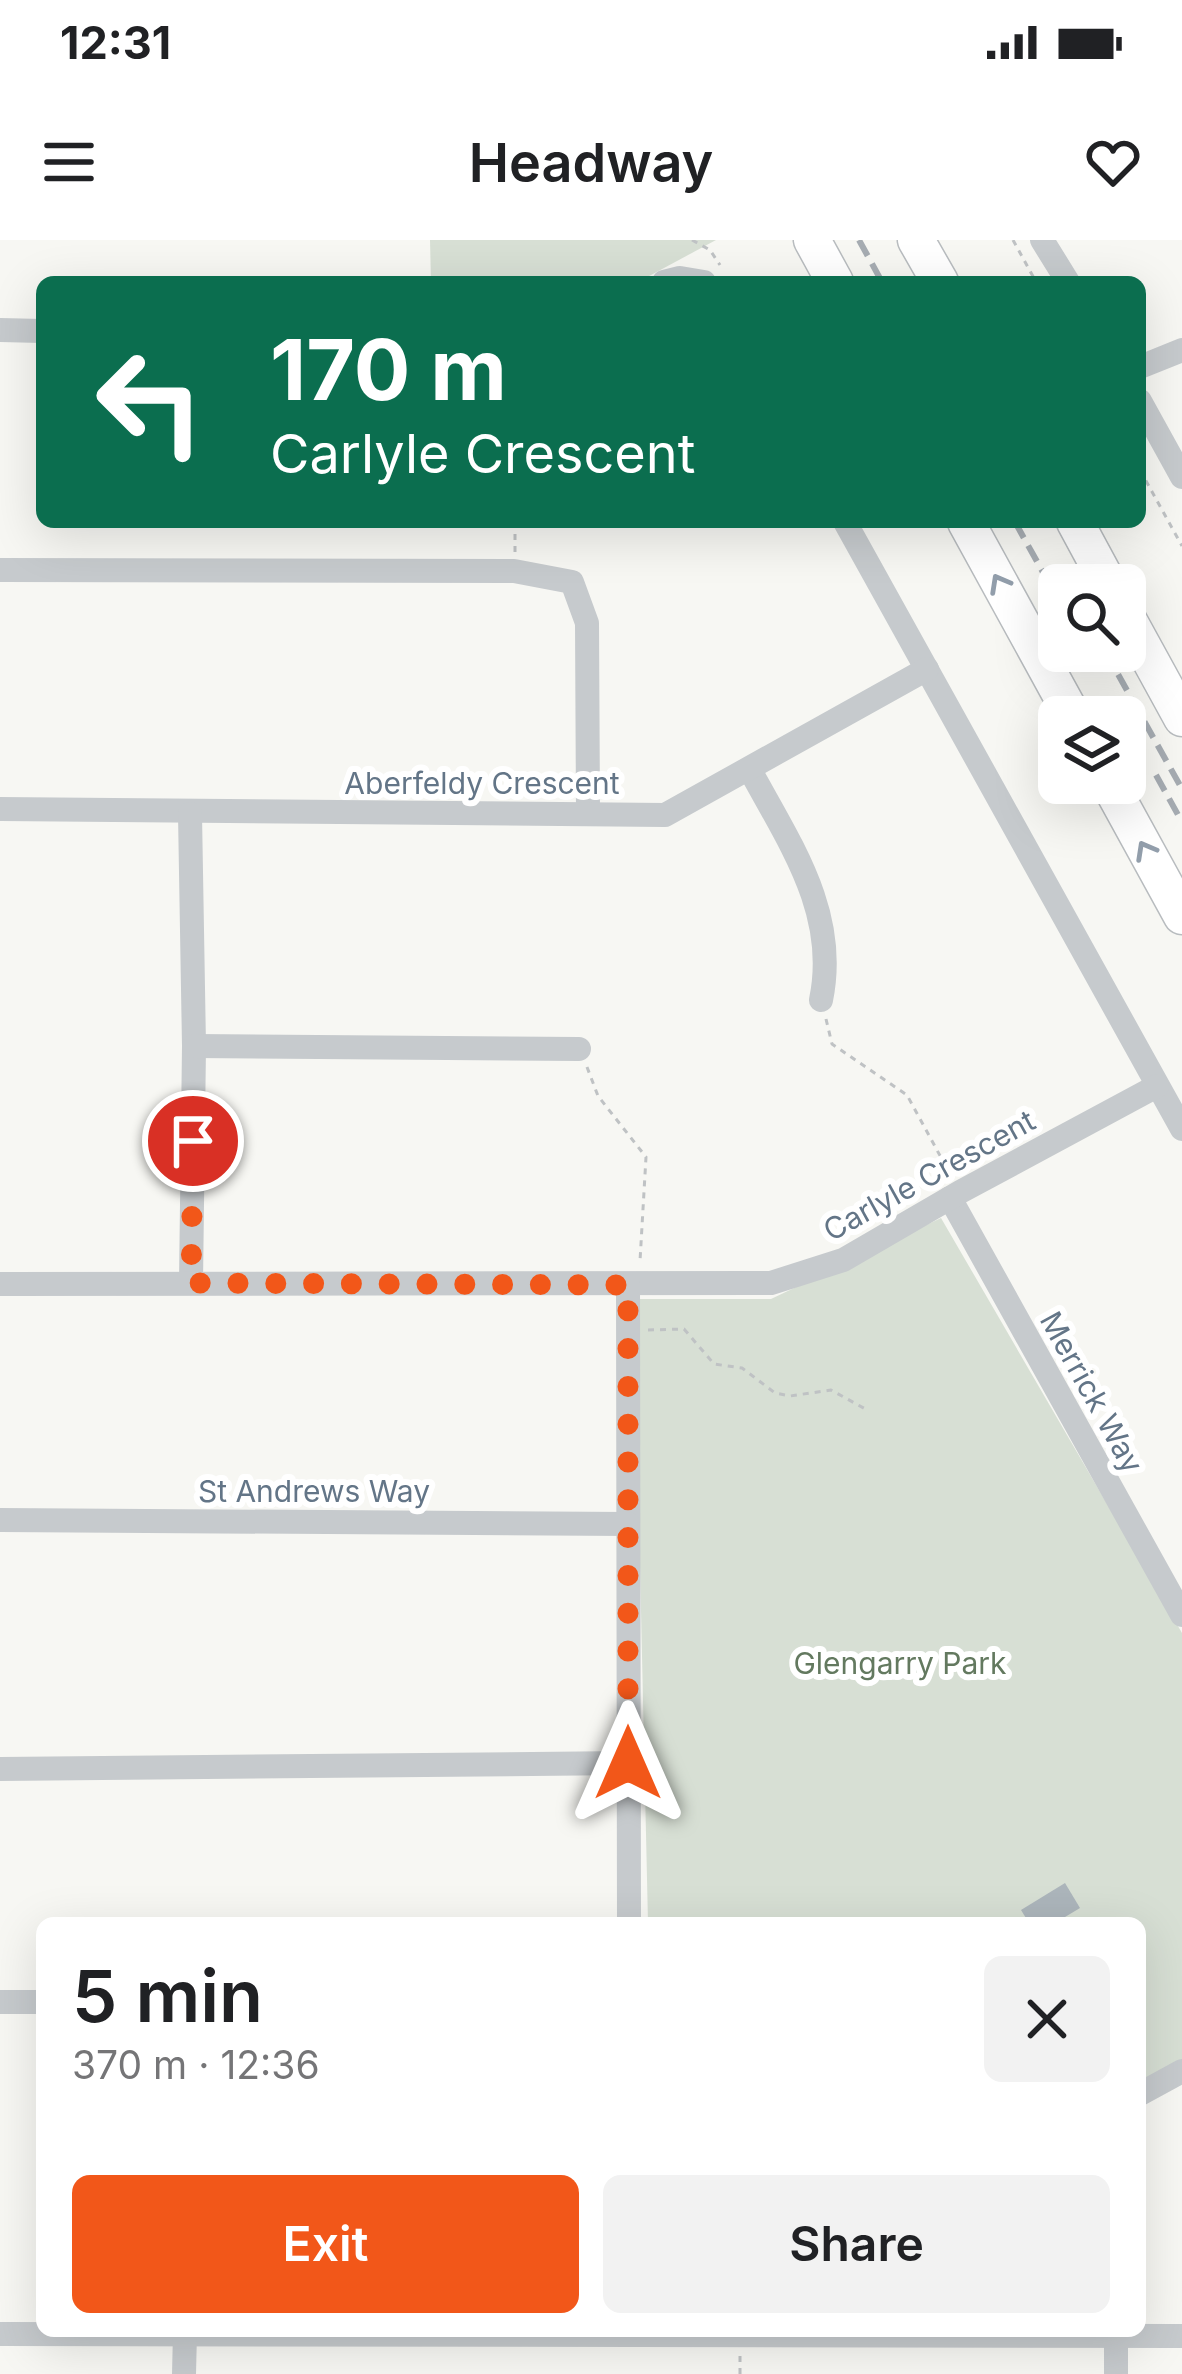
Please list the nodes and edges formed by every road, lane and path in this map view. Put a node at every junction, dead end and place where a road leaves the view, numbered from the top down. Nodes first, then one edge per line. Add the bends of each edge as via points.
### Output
1 (692, 240) edge
2 (812, 240) edge
3 (916, 240) edge
4 (1013, 240) edge
5 (1042, 240) edge
6 (707, 276) edge
7 (832, 276) edge
8 (937, 276) edge
9 (1033, 276) edge
10 (1064, 276) edge
11 (0, 330) edge
12 (36, 331) edge
13 (1182, 350) edge
14 (1146, 365) edge
15 (1146, 412) edge
16 (1182, 477) edge
17 (1146, 481) edge
18 (515, 528) edge
19 (848, 528) edge
20 (969, 528) edge
21 (1078, 528) edge
22 (1182, 546) edge
23 (1098, 564) edge
24 (0, 570) edge
25 (514, 571) junction
26 (1146, 652) edge
27 (927, 669) junction
28 (1061, 696) edge
29 (1182, 718) edge
30 (750, 770) junction
31 (1121, 804) edge
32 (0, 809) edge
33 (588, 812) junction
34 (190, 814) junction
35 (1182, 916) edge
36 (821, 1000) joint
37 (194, 1046) junction
38 (579, 1049) joint
39 (1157, 1086) junction
40 (1182, 1130) edge
41 (955, 1195) junction
42 (191, 1283) junction
43 (0, 1284) edge
44 (634, 1285) junction
45 (628, 1330) junction
46 (869, 1411) dead end
47 (0, 1520) edge
48 (628, 1524) junction
49 (1182, 1616) edge
50 (628, 1763) junction
51 (0, 1769) edge
52 (628, 1917) edge
53 (0, 2002) edge
54 (36, 2002) edge
55 (1182, 2071) edge
56 (1146, 2091) edge
57 (0, 2334) edge
58 (36, 2334) edge
59 (1146, 2336) edge
60 (1182, 2336) edge
61 (184, 2337) edge
62 (1116, 2337) edge
63 (740, 2348) dead end
64 (184, 2374) edge
65 (740, 2374) edge
66 (1116, 2374) edge

1 - 6 path via 710,250
2 - 7 highway
3 - 8 highway
4 - 9 path
5 - 10 street
11 - 12 street
13 - 14 street
15 - 16 street
17 - 22 path
18 - 25 path
19 - 27 street
28 -> 20 highway
21 - 23 highway
24 - 25 street
25 - 33 street via 572,582 587,623
26 - 29 highway
27 - 30 street, Aberfeldy Crescent
27 - 39 street
30 - 33 street, Aberfeldy Crescent via 665,815
30 - 36 street via 821,911
35 -> 31 highway
32 - 34 street, Aberfeldy Crescent
33 - 34 street, Aberfeldy Crescent
34 - 37 street
36 - 41 path via 832,1044 907,1095
37 - 38 street
37 - 42 street
38 - 44 path via 598,1096 646,1157
39 - 40 street
39 - 41 street, Carlyle Crescent
41 - 44 street, Carlyle Crescent via 843,1260 771,1283
41 - 49 street, Merrick Way
42 - 43 street, Carlyle Crescent
42 - 44 street, Carlyle Crescent
44 - 45 street
45 - 46 path via 684,1329 714,1364 742,1368 775,1393 831,1390
45 - 48 street
47 - 48 street, St Andrews Way
48 - 50 street
50 - 51 street
50 - 52 street
53 - 54 street
55 - 56 street
57 - 58 street
59 - 60 street
61 - 64 street
62 - 66 street
63 - 65 path

